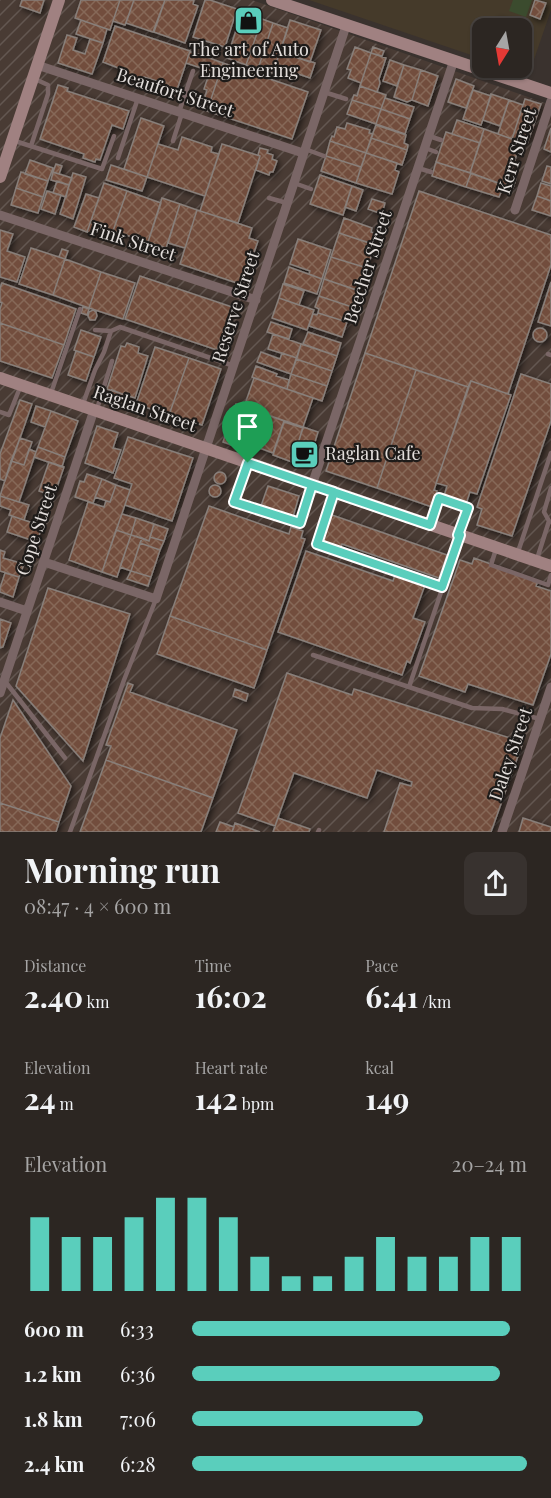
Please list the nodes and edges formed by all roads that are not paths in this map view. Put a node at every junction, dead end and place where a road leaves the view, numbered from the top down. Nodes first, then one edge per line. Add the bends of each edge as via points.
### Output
1 (59, 0) edge
2 (272, 0) edge
3 (346, 26) junction
4 (454, 60) junction
5 (472, 64) edge
6 (37, 65) junction
7 (193, 71) dead end
8 (33, 78) junction
9 (520, 78) edge
10 (324, 92) junction
11 (551, 93) edge
12 (138, 98) junction
13 (346, 99) dead end
14 (551, 101) edge
15 (181, 112) junction
16 (114, 135) dead end
17 (429, 136) junction
18 (12, 140) junction
19 (441, 140) dead end
20 (173, 141) dead end
21 (30, 146) junction
22 (425, 148) junction
23 (304, 151) junction
24 (436, 152) dead end
25 (4, 153) edge
26 (324, 156) dead end
27 (118, 158) dead end
28 (418, 168) junction
29 (431, 172) dead end
30 (0, 177) edge
31 (294, 183) junction
32 (311, 189) dead end
33 (269, 198) dead end
34 (287, 203) junction
35 (515, 210) dead end
36 (0, 215) edge
37 (255, 300) junction
38 (80, 309) dead end
39 (95, 330) dead end
40 (111, 331) junction
41 (112, 361) dead end
42 (234, 366) junction
43 (0, 378) edge
44 (21, 385) junction
45 (51, 395) junction
46 (91, 409) junction
47 (0, 412) edge
48 (206, 448) junction
49 (551, 453) edge
50 (248, 463) junction
51 (312, 485) junction
52 (551, 488) edge
53 (334, 492) junction
54 (550, 522) edge
55 (430, 525) junction
56 (459, 535) junction
57 (496, 548) junction
58 (518, 555) junction
59 (44, 561) junction
60 (536, 561) junction
61 (551, 567) edge
62 (551, 575) edge
63 (442, 587) junction
64 (156, 599) junction
65 (0, 602) edge
66 (27, 611) junction
67 (313, 656) dead end
68 (4, 680) junction
69 (409, 687) junction
70 (551, 687) edge
71 (0, 693) edge
72 (540, 719) junction
73 (65, 758) dead end
74 (70, 832) edge
75 (502, 832) edge

1 - 6 street
2 - 3 street
3 - 4 street
3 - 10 street, Reserve Street
4 - 5 street
4 - 17 street, Beecher Street
6 - 8 street
6 - 12 street, Beaufort Street
7 - 15 lane
8 - 18 street
8 - 21 lane via 48,85 48,94
9 - 11 street
10 - 13 lane
10 - 23 street, Reserve Street
12 - 15 street, Beaufort Street
12 - 27 lane
14 - 35 street, Kerr Street
15 - 20 lane
15 - 23 street, Beaufort Street
16 - 21 lane via 102,170
17 - 19 lane
17 - 22 street, Beecher Street
18 - 21 lane
18 - 25 street
22 - 24 lane
22 - 28 street, Beecher Street
23 - 26 lane
23 - 31 street, Reserve Street
25 - 30 street
28 - 29 lane
28 - 51 street, Beecher Street
31 - 32 lane
31 - 34 street, Reserve Street
33 - 34 lane
34 - 37 street, Reserve Street
36 - 37 street, Fink Street
37 - 42 street, Reserve Street
38 - 45 lane
39 - 40 lane
40 - 42 lane via 120,327
40 - 46 lane via 95,370
41 - 46 lane
42 - 48 street, Reserve Street
43 - 44 street, Raglan Street
44 - 45 street, Raglan Street
44 - 47 lane via 9,415
45 - 46 street, Raglan Street
46 - 48 street, Raglan Street
46 - 59 street, Cope Street
48 - 50 street, Raglan Street
48 - 64 street, Reserve Street
49 - 58 lane
50 - 51 street, Raglan Street
50 - 51 lane via 234,502 300,523
51 - 53 street, Raglan Street
52 - 54 lane via 544,512
53 - 55 street, Raglan Street
53 - 63 lane via 317,544
54 - 60 lane
55 - 56 street, Raglan Street
55 - 56 lane via 439,498 468,508
56 - 57 street, Raglan Street
56 - 63 lane
57 - 58 street, Raglan Street
57 - 62 lane via 491,566 548,585
58 - 60 street, Raglan Street
59 - 64 street
59 - 66 street, Cope Street
60 - 61 street, Raglan Street
63 - 69 lane
64 - 74 lane
65 - 66 street
66 - 68 street, Cope Street
67 - 69 lane
68 - 71 street, Cope Street
68 - 73 lane
69 - 72 lane via 471,708
70 - 72 street, Daley Street
72 - 75 street, Daley Street

